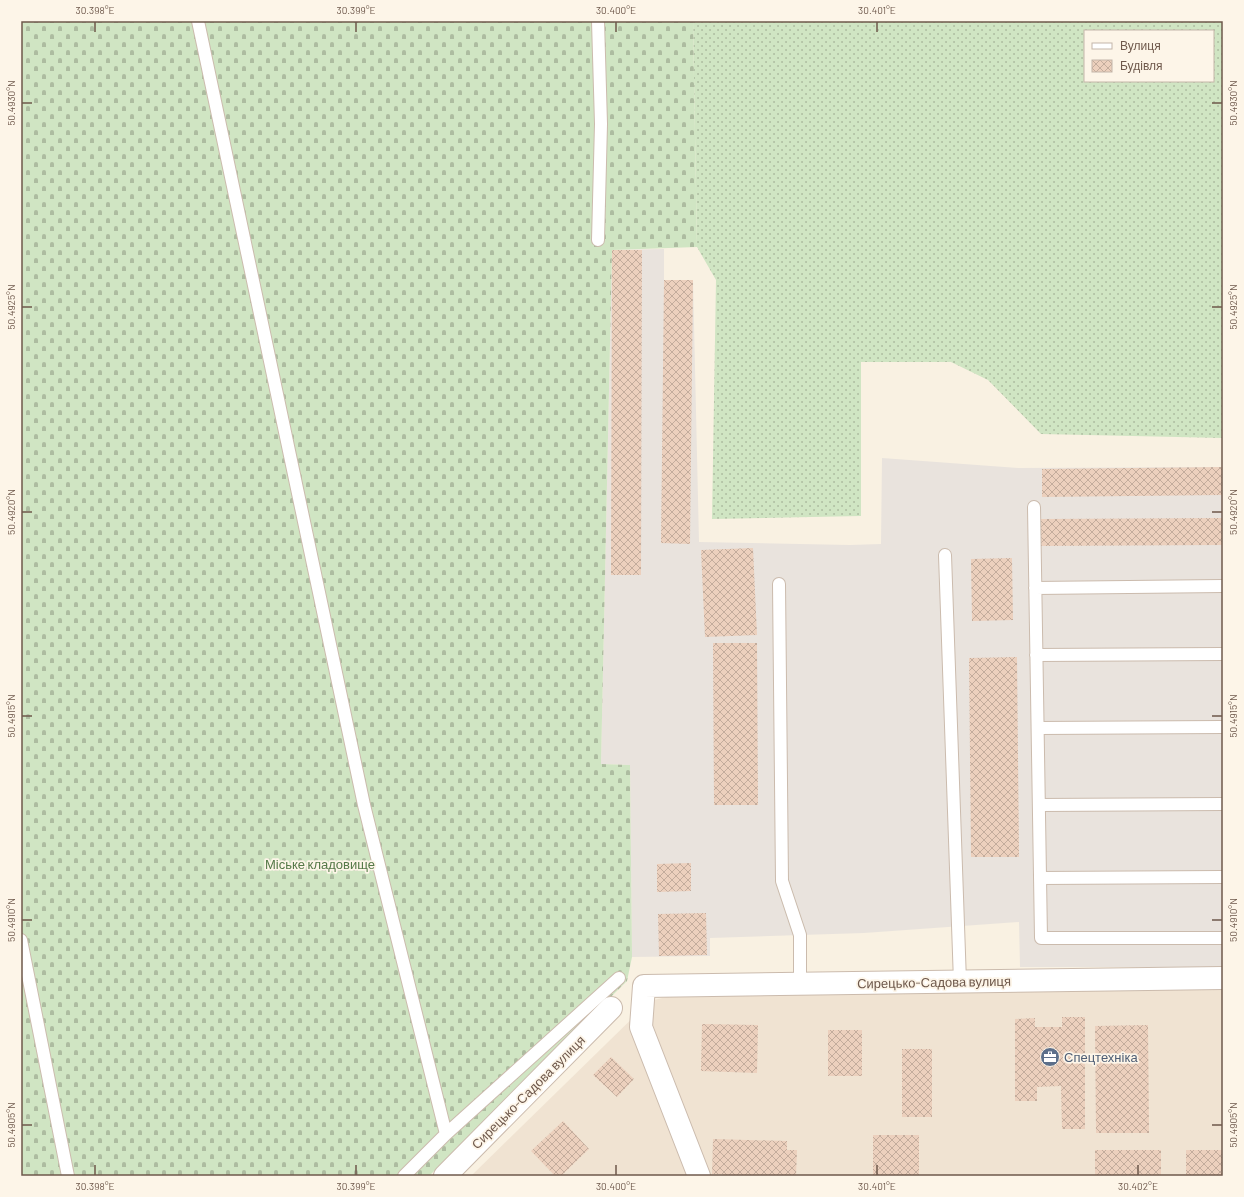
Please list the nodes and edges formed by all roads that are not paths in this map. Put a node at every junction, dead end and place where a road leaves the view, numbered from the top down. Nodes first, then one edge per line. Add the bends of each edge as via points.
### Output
1 (198, 21) edge
2 (598, 21) edge
3 (598, 240) dead end
4 (1034, 507) dead end
5 (945, 555) dead end
6 (779, 584) dead end
7 (1223, 586) edge
8 (1035, 588) junction
9 (1223, 654) edge
10 (1036, 655) junction
11 (1223, 726) edge
12 (1038, 728) junction
13 (1223, 804) edge
14 (1039, 805) junction
15 (1223, 877) edge
16 (1040, 878) junction
17 (1223, 938) edge
18 (21, 940) edge
19 (619, 978) dead end
20 (1223, 978) edge
21 (960, 982) junction
22 (800, 984) junction
23 (611, 1008) dead end
24 (446, 1134) junction
25 (68, 1176) edge
26 (404, 1176) edge
27 (445, 1176) edge
28 (699, 1176) edge

1 - 24 lane via 364,806
2 - 3 lane via 601,124
4 - 8 lane
5 - 21 lane
6 - 22 lane via 782,881 800,935
7 - 8 lane
8 - 10 lane
9 - 10 lane
10 - 12 lane
11 - 12 lane
12 - 14 lane
13 - 14 lane
14 - 16 lane
15 - 16 lane
16 - 17 lane via 1041,938
18 - 25 lane
19 - 24 lane
20 - 21 street, Сирецько-Садова вулиця
21 - 22 street, Сирецько-Садова вулиця
22 - 28 street, Сирецько-Садова вулиця via 644,986 641,1027
23 - 27 street, Сирецько-Садова вулиця
24 - 26 lane

